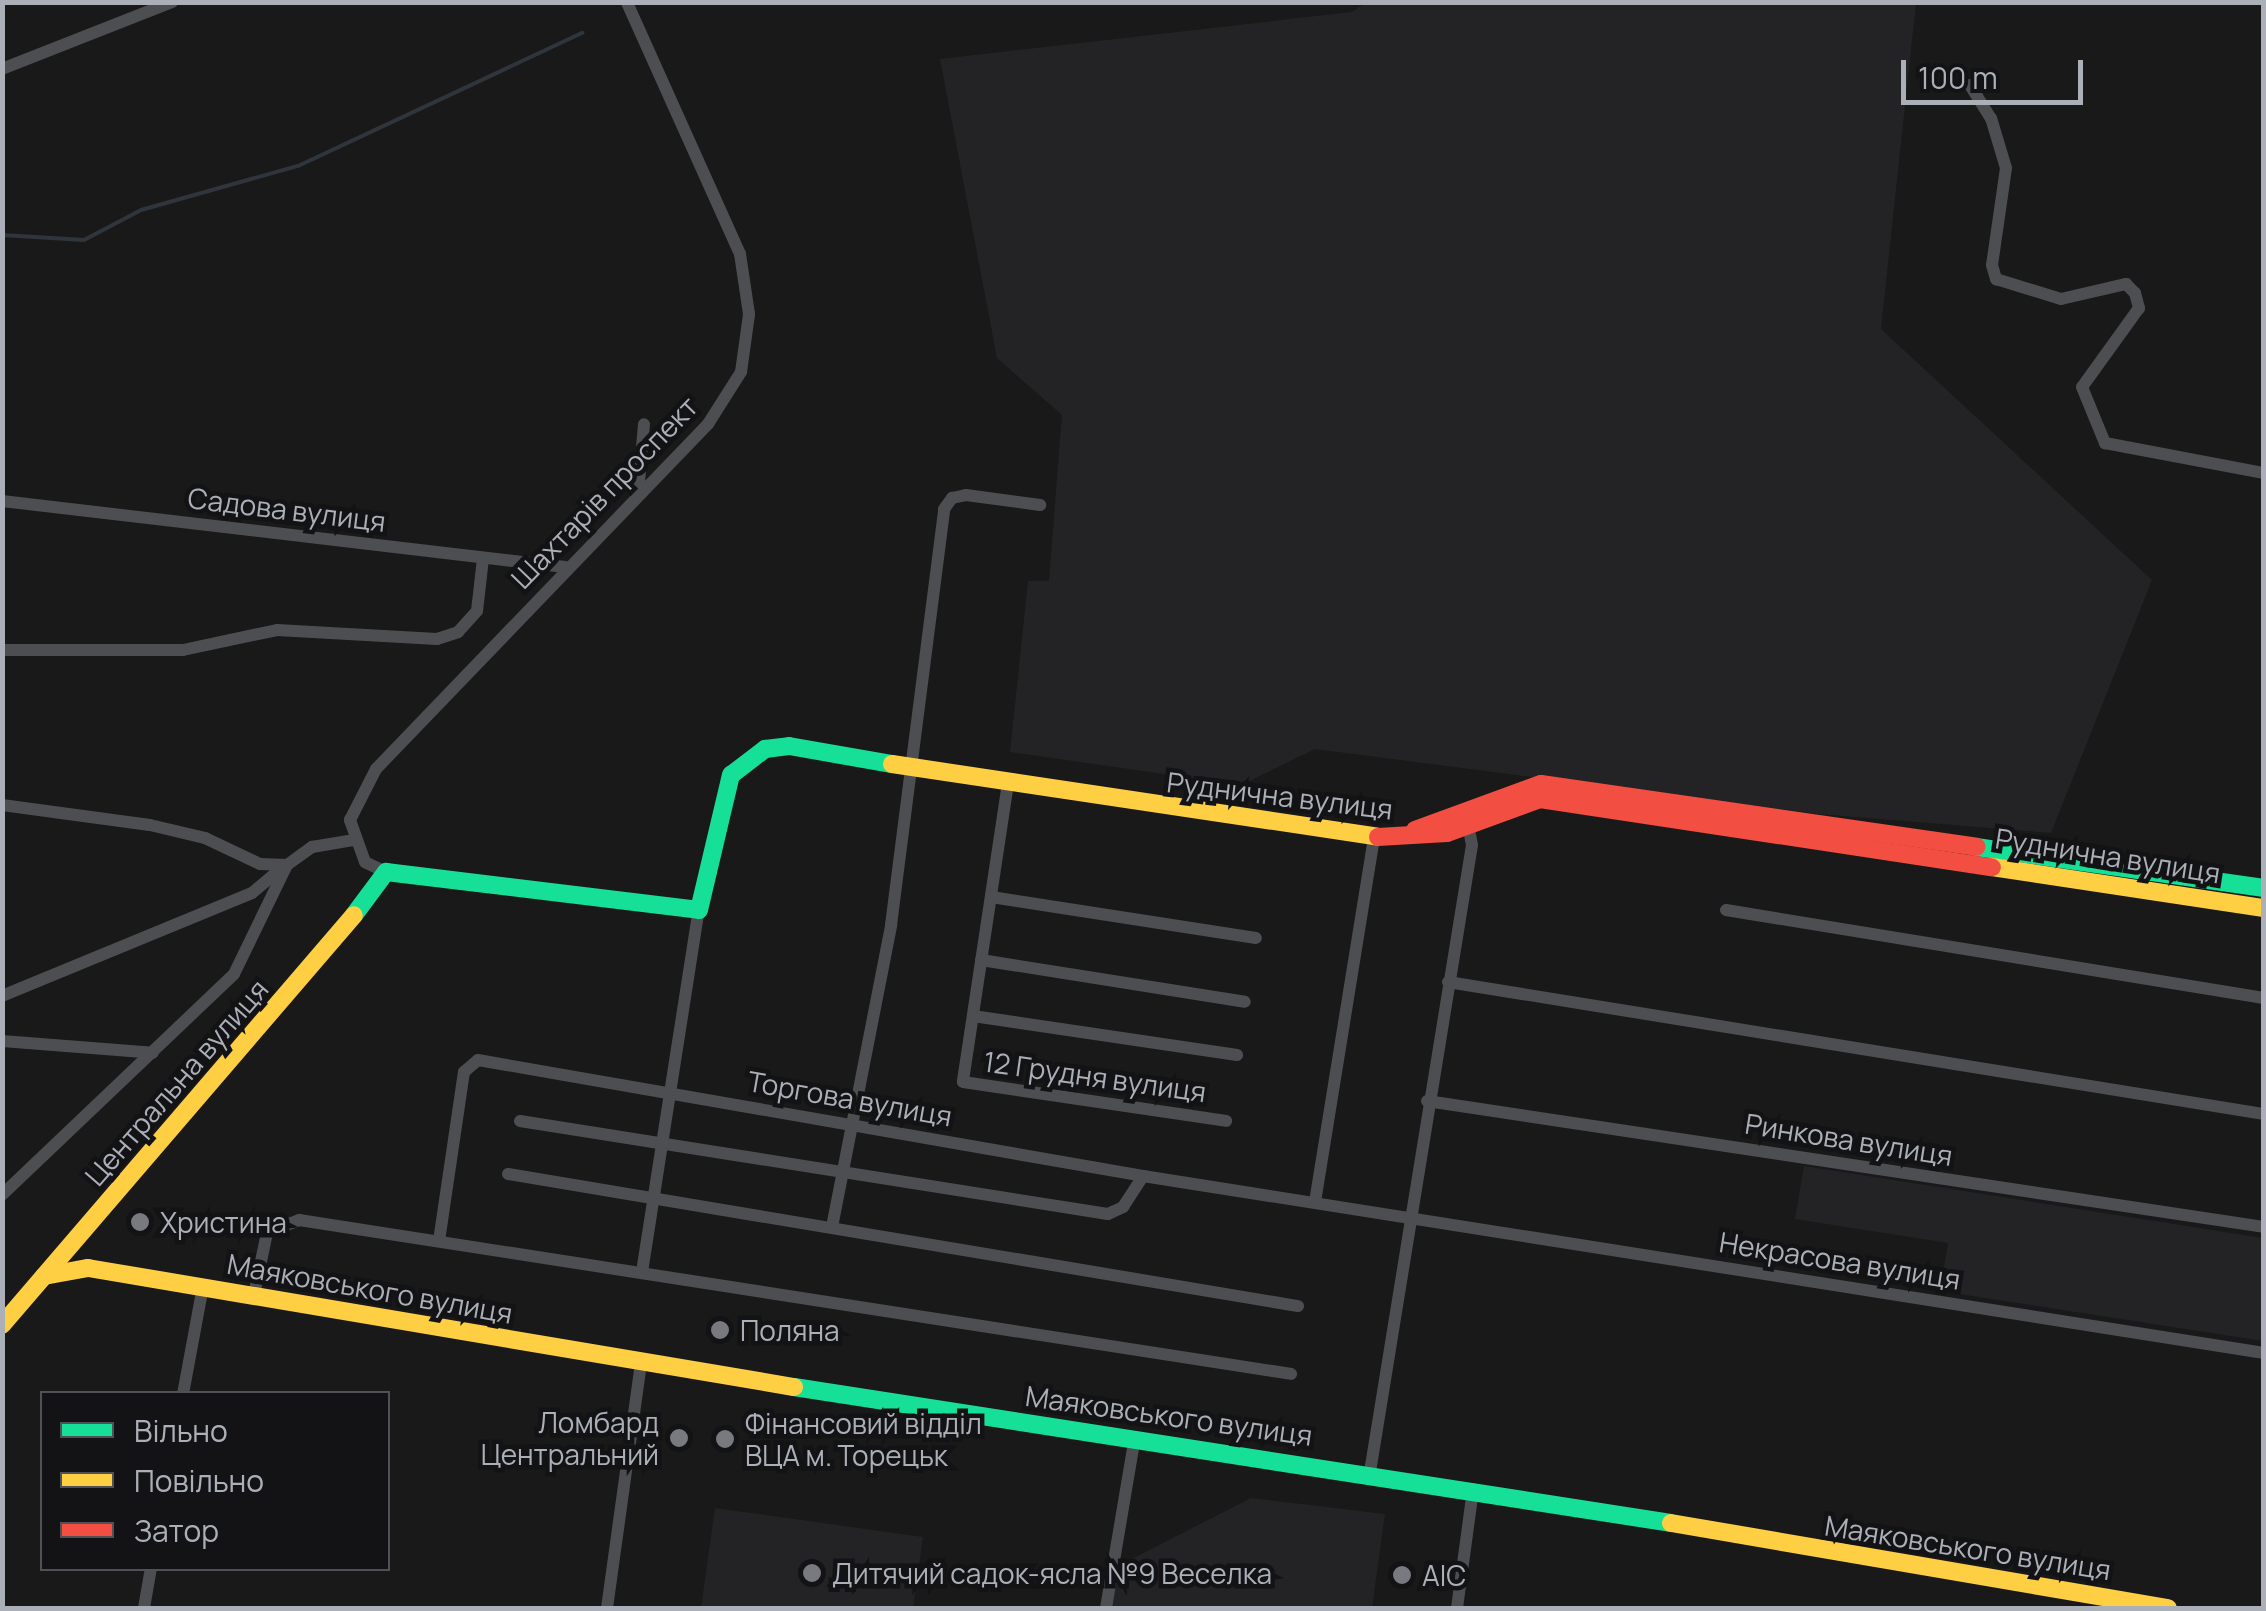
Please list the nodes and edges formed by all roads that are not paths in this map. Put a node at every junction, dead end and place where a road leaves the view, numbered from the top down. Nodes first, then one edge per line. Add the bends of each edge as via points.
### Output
1 (172, 2) edge
2 (626, 2) edge
3 (150, 6) edge
4 (2, 69) edge
5 (1970, 84) dead end
6 (644, 424) dead end
7 (2264, 473) edge
8 (638, 494) junction
9 (2, 501) edge
10 (1040, 505) dead end
11 (483, 558) junction
12 (565, 568) junction
13 (2, 650) edge
14 (913, 766) junction
15 (1008, 783) junction
16 (2, 805) edge
17 (1468, 825) junction
18 (1382, 838) junction
19 (354, 840) junction
20 (287, 864) junction
21 (386, 872) junction
22 (2264, 888) edge
23 (991, 897) junction
24 (2264, 908) edge
25 (700, 910) junction
26 (1726, 910) dead end
27 (1256, 938) dead end
28 (981, 960) junction
29 (1448, 982) junction
30 (2, 996) edge
31 (2264, 998) edge
32 (1246, 1002) dead end
33 (973, 1016) junction
34 (2, 1041) edge
35 (153, 1052) junction
36 (1237, 1055) dead end
37 (673, 1092) junction
38 (1428, 1102) junction
39 (2264, 1114) edge
40 (520, 1121) dead end
41 (1226, 1121) dead end
42 (854, 1124) junction
43 (663, 1140) junction
44 (843, 1172) junction
45 (508, 1174) dead end
46 (1143, 1176) junction
47 (5, 1190) edge
48 (654, 1197) junction
49 (1316, 1202) junction
50 (1408, 1216) junction
51 (832, 1227) junction
52 (2264, 1227) edge
53 (78, 1236) junction
54 (438, 1241) junction
55 (88, 1268) junction
56 (642, 1272) junction
57 (43, 1276) junction
58 (203, 1286) junction
59 (254, 1295) junction
60 (1298, 1306) dead end
61 (2, 1325) edge
62 (2264, 1353) edge
63 (642, 1363) junction
64 (1292, 1374) dead end
65 (185, 1391) edge
66 (1135, 1438) junction
67 (1370, 1472) junction
68 (1473, 1489) junction
69 (150, 1571) edge
70 (144, 1608) edge
71 (607, 1608) edge
72 (1106, 1608) edge
73 (1457, 1608) edge
74 (2168, 1608) edge

1 - 3 street
2 - 8 street, Шахтарів проспект via 730,224 749,314 732,395
3 - 4 street
5 - 7 street via 1991,118 2006,168 1992,265 1996,279 2061,300 2126,284 2135,293 2138,308 2082,387 2105,443
6 - 8 street
8 - 12 street, Шахтарів проспект
9 - 11 street, Садова вулиця
10 - 14 street via 966,496 952,498 944,509
11 - 12 street, Садова вулиця
11 - 13 street via 477,611 458,632 437,639 277,630 183,650
12 - 19 street, Шахтарів проспект via 376,769 350,820
14 - 15 main road, Руднична вулиця
14 - 25 main road, Руднична вулиця via 789,746 745,759 721,802
14 - 42 street
15 - 18 main road, Руднична вулиця
15 - 23 street, 12 Грудня вулиця
16 - 20 street via 150,825 205,838 260,864
17 - 18 main road, Руднична вулиця
17 - 24 main road, Руднична вулиця via 1540,799
17 - 29 street via 1472,844
18 - 22 main road via 1541,784
18 - 49 street
19 - 20 street via 312,848
19 - 21 street via 365,862
20 - 30 street via 252,893
20 - 35 street via 234,974
21 - 25 main road
21 - 53 main road, Центральна вулиця via 336,941
23 - 27 street
23 - 28 street, 12 Грудня вулиця
25 - 37 street, Руднична вулиця
26 - 31 street
28 - 32 street
28 - 33 street, 12 Грудня вулиця
29 - 38 street
29 - 39 street
33 - 36 street, 12 Грудня вулиця
33 - 41 street, 12 Грудня вулиця via 963,1082
34 - 35 street
35 - 47 street
37 - 42 street, Торгова вулиця
37 - 43 street, Руднична вулиця
37 - 54 street, Торгова вулиця via 478,1060 464,1072
38 - 50 street
38 - 52 street, Ринкова вулиця
40 - 43 street
42 - 44 street
42 - 46 street, Торгова вулиця
43 - 44 street
43 - 48 street, Руднична вулиця
44 - 46 street via 1108,1214 1123,1208
44 - 51 street
45 - 48 street
46 - 49 street, Торгова вулиця
48 - 51 street
48 - 56 street, Руднична вулиця
49 - 50 street, Некрасова вулиця
50 - 62 street, Некрасова вулиця
50 - 67 street
51 - 60 street
53 - 55 main road
53 - 57 main road, Центральна вулиця
54 - 56 street
54 - 59 street via 299,1220 278,1224 267,1234
55 - 57 main road, Маяковського вулиця
55 - 58 main road, Маяковського вулиця
56 - 64 street
57 - 61 main road, Центральна вулиця
58 - 59 main road, Маяковського вулиця
58 - 65 street
59 - 63 main road, Маяковського вулиця
63 - 66 main road, Маяковського вулиця
63 - 71 street
66 - 67 main road, Маяковського вулиця
66 - 72 street
67 - 68 main road, Маяковського вулиця
68 - 73 street
68 - 74 main road, Маяковського вулиця
69 - 70 street

